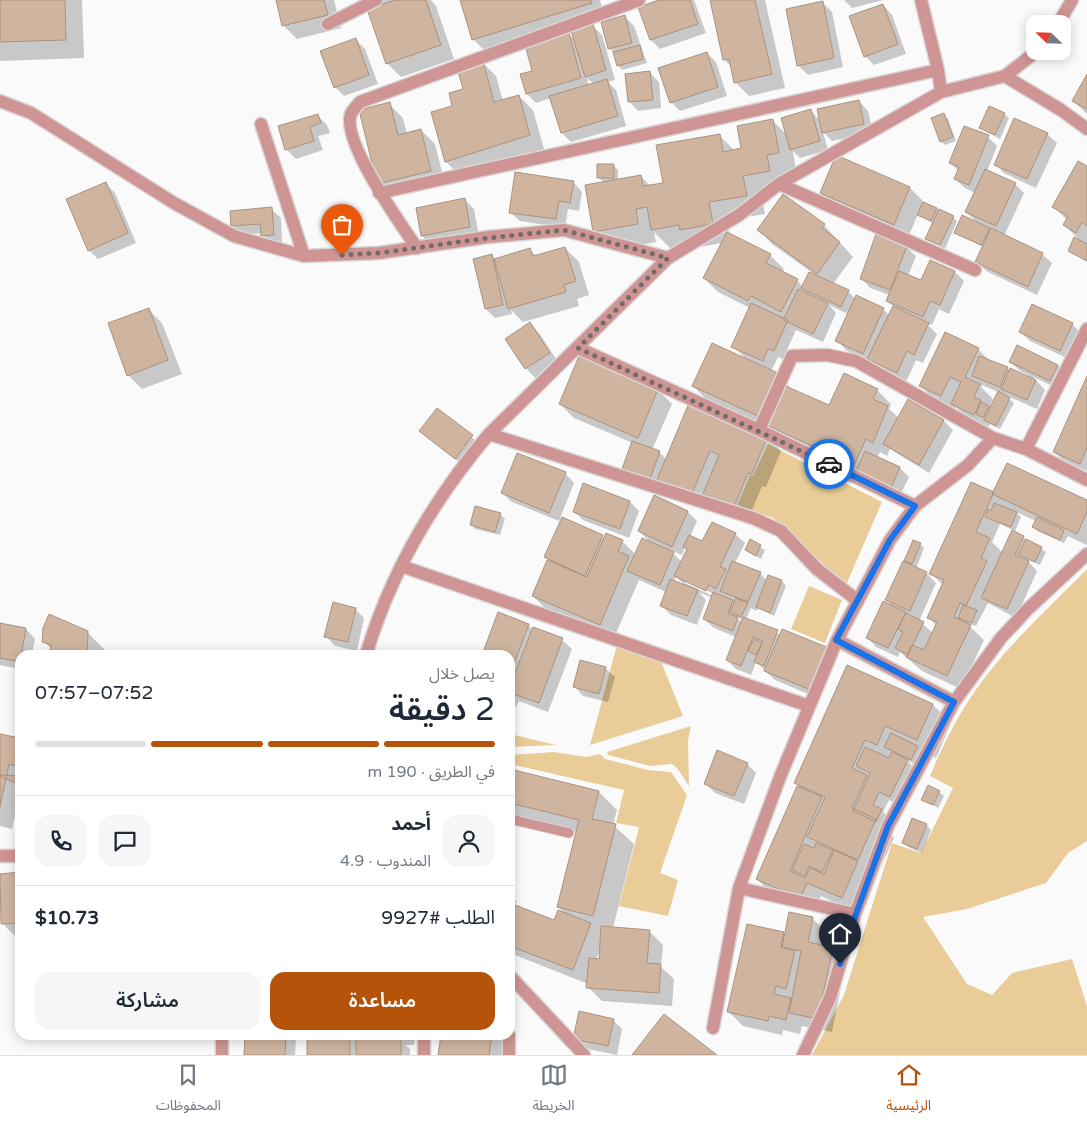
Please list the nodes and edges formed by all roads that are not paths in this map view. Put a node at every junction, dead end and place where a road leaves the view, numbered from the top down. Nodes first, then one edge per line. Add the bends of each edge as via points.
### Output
1 (376, 0) edge
2 (639, 0) edge
3 (921, 0) edge
4 (1072, 0) edge
5 (1063, 15) edge
6 (328, 24) dead end
7 (1026, 60) edge
8 (938, 70) junction
9 (1005, 76) junction
10 (941, 92) junction
11 (0, 101) edge
12 (261, 124) dead end
13 (1087, 129) edge
14 (779, 184) junction
15 (379, 193) junction
16 (417, 248) junction
17 (304, 256) junction
18 (668, 258) junction
19 (974, 270) dead end
20 (1087, 329) edge
21 (578, 348) junction
22 (759, 430) junction
23 (489, 434) junction
24 (993, 438) junction
25 (1026, 449) junction
26 (1087, 480) edge
27 (915, 506) junction
28 (1087, 554) edge
29 (401, 566) junction
30 (858, 601) junction
31 (836, 640) junction
32 (367, 650) edge
33 (954, 702) junction
34 (809, 706) junction
35 (515, 820) edge
36 (569, 833) dead end
37 (0, 856) edge
38 (15, 856) edge
39 (739, 888) junction
40 (856, 914) junction
41 (515, 981) edge
42 (713, 1028) dead end
43 (222, 1040) edge
44 (424, 1040) edge
45 (509, 1040) edge
46 (222, 1055) edge
47 (424, 1055) edge
48 (509, 1055) edge
49 (584, 1055) edge
50 (803, 1055) edge

1 - 6 street
2 - 15 street via 360,102 350,114 350,130
3 - 8 street
4 - 5 street
7 - 9 street
8 - 10 street
8 - 15 street
9 - 10 street
9 - 13 street
10 - 14 street
11 - 17 street via 31,113 174,203 234,236
12 - 17 street
14 - 18 street via 739,215
14 - 19 street
15 - 16 street
16 - 17 street
16 - 18 street via 564,230
18 - 21 street
20 - 25 street
21 - 22 street
21 - 23 street
22 - 24 street via 792,356 827,355 856,360
22 - 27 street
23 - 29 street via 430,512
23 - 30 street via 753,518 781,531 817,569
24 - 25 street
24 - 27 street via 968,465
25 - 26 street
27 - 30 street via 890,540
28 - 33 street via 1028,608 1001,638
29 - 32 street via 375,624
29 - 34 street
30 - 31 street
31 - 33 street
31 - 34 street
33 - 40 street via 888,826
34 - 39 street
35 - 36 lane
37 - 38 street
39 - 40 street
39 - 42 street
40 - 50 street via 830,998
41 - 49 street
43 - 46 street
44 - 47 street
45 - 48 street

